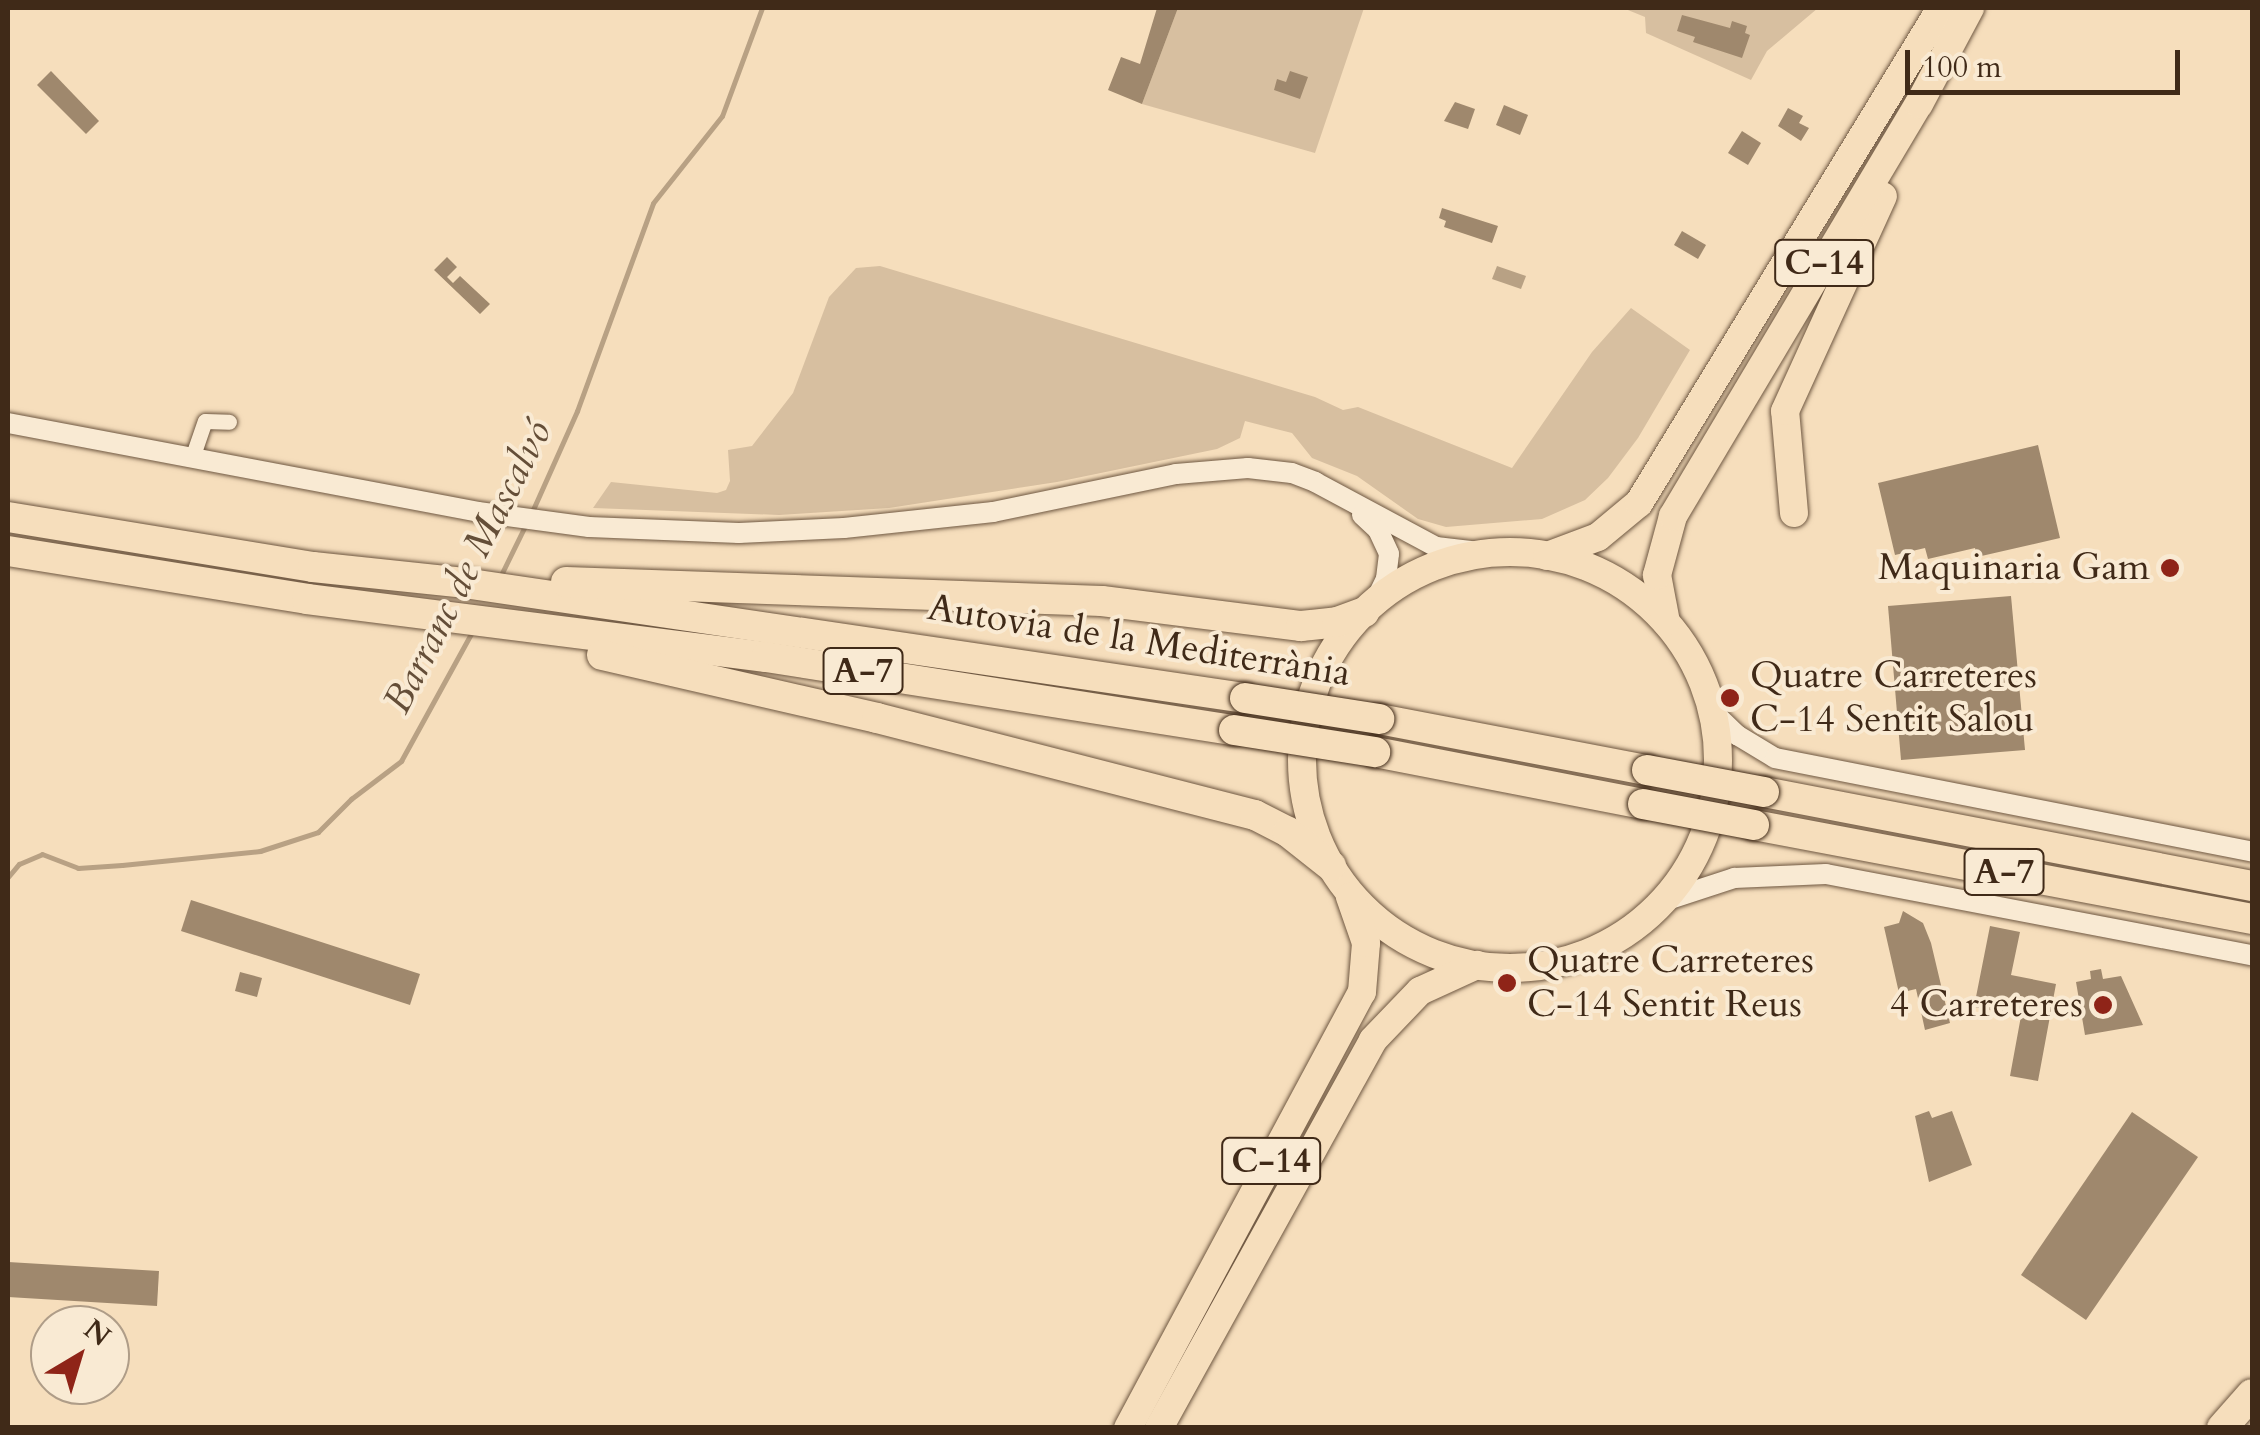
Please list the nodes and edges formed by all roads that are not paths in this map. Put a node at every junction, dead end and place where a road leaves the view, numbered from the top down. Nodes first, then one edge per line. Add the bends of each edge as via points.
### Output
1 (1941, 8) edge
2 (1970, 8) edge
3 (1919, 104) junction
4 (229, 422) dead end
5 (8, 423) edge
6 (192, 458) junction
7 (1339, 493) junction
8 (1794, 513) dead end
9 (8, 517) edge
10 (8, 551) edge
11 (1488, 554) junction
12 (1547, 556) junction
13 (539, 588) junction
14 (1369, 607) junction
15 (468, 622) junction
16 (1667, 624) junction
17 (1712, 711) junction
18 (2252, 852) edge
19 (1338, 876) junction
20 (2252, 886) edge
21 (1664, 901) junction
22 (2252, 919) edge
23 (2252, 955) edge
24 (1477, 966) junction
25 (2252, 1394) edge
26 (1128, 1428) edge
27 (1160, 1428) edge
28 (2222, 1428) edge

1 - 12 highway, C-14 via 1639,503 1598,538
2 - 3 highway, C-14
3 - 8 highway via 1902,158 1785,411
3 - 16 highway, C-14 via 1672,516 1657,575
4 - 6 street via 206,420
5 - 6 street
6 - 7 street via 478,512 739,534 992,512 1176,474 1248,468 1292,474
7 - 11 street via 1436,547
7 - 14 street via 1386,543 1389,568
9 - 13 highway, Autovia de la Mediterrània / A-7 via 313,567
10 - 15 highway, Autovia de la Mediterrània / A-7
11 - 12 highway, C-14
11 - 14 highway, C-14 via 1427,569
12 - 16 highway, C-14 via 1613,580
13 - 14 highway via 1102,601 1301,626 1337,622
13 - 20 highway, Autovia de la Mediterrània / A-7, bridge via 1379,719
14 - 19 highway, C-14 via 1324,667 1304,733 1306,802
15 - 19 highway via 1254,815 1288,832
15 - 22 highway, Autovia de la Mediterrània / A-7, bridge via 766,657 1375,752
16 - 17 highway, C-14 via 1698,670
17 - 18 street via 1775,758
17 - 21 highway, C-14 via 1718,769 1708,826
19 - 24 highway, C-14 via 1404,938
19 - 26 highway, C-14 via 1366,943 1362,992
21 - 23 street via 1734,878 1826,874
21 - 24 highway, C-14 via 1614,941 1584,955 1518,968
24 - 27 highway, C-14 via 1420,990 1373,1040
25 - 28 highway

